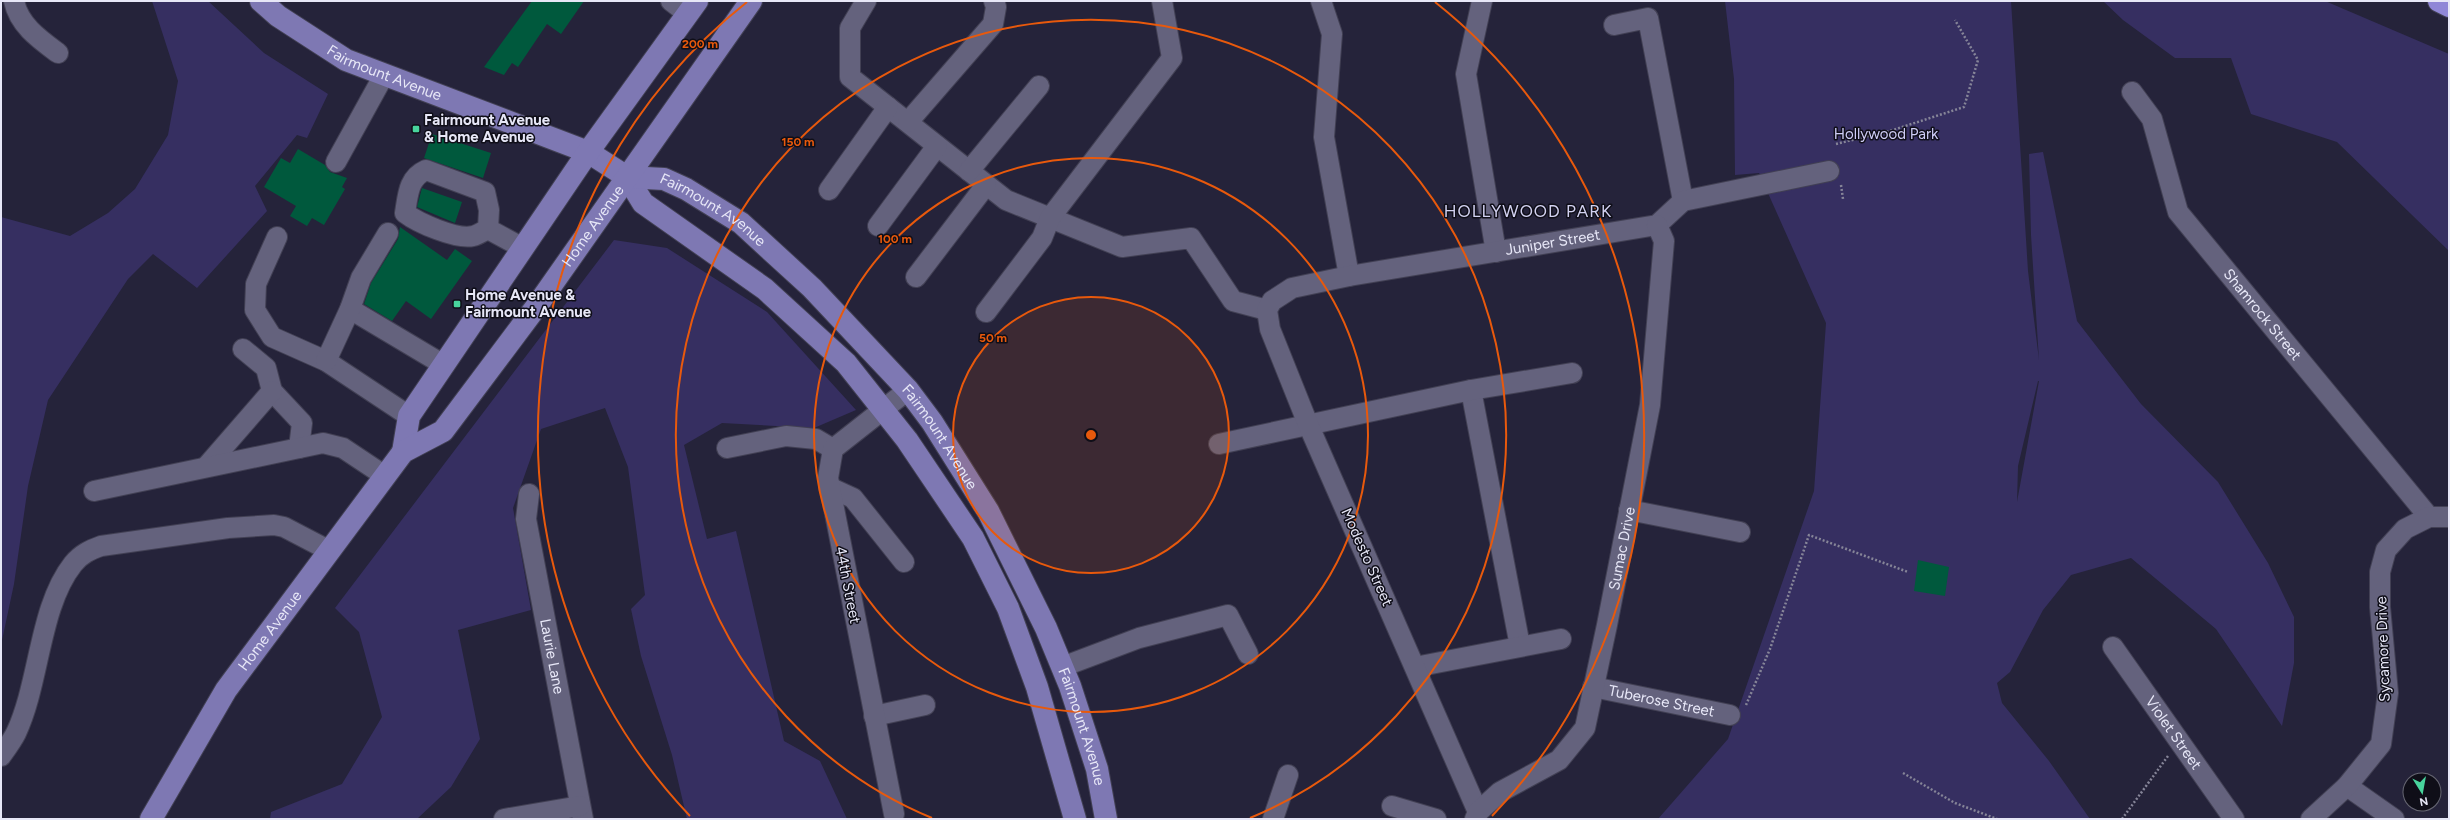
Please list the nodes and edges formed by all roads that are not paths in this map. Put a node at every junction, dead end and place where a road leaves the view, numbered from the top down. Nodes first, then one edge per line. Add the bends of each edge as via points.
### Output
1 (14, 1) edge
2 (260, 1) edge
3 (671, 1) edge
4 (751, 1) edge
5 (866, 1) edge
6 (994, 1) edge
7 (1162, 1) edge
8 (1321, 1) edge
9 (1482, 1) edge
10 (2439, 1) edge
11 (2449, 6) edge
12 (693, 7) edge
13 (1614, 25) dead end
14 (58, 52) dead end
15 (384, 74) junction
16 (1039, 86) dead end
17 (2132, 92) dead end
18 (888, 107) junction
19 (908, 122) junction
20 (937, 146) junction
21 (588, 152) junction
22 (336, 162) dead end
23 (969, 171) junction
24 (627, 177) junction
25 (1833, 177) road end
26 (986, 185) junction
27 (829, 190) dead end
28 (1683, 201) junction
29 (1050, 218) junction
30 (1657, 225) junction
31 (878, 226) dead end
32 (488, 229) dead end
33 (388, 233) dead end
34 (277, 237) dead end
35 (523, 248) junction
36 (1496, 252) junction
37 (1349, 276) junction
38 (916, 277) dead end
39 (1270, 306) junction
40 (350, 309) junction
41 (986, 312) dead end
42 (243, 349) dead end
43 (326, 361) junction
44 (444, 365) junction
45 (1572, 373) dead end
46 (908, 390) junction
47 (1471, 390) junction
48 (272, 391) junction
49 (884, 409) junction
50 (409, 416) junction
51 (1308, 424) junction
52 (1219, 444) dead end
53 (299, 448) junction
54 (727, 448) dead end
55 (833, 449) junction
56 (404, 452) junction
57 (206, 467) junction
58 (385, 476) junction
59 (829, 487) junction
60 (94, 491) dead end
61 (529, 494) dead end
62 (1629, 510) junction
63 (2429, 517) junction
64 (2449, 517) edge
65 (1740, 532) dead end
66 (330, 550) junction
67 (904, 562) dead end
68 (1561, 639) dead end
69 (1520, 646) junction
70 (2113, 647) dead end
71 (1248, 654) dead end
72 (1062, 666) junction
73 (1415, 667) junction
74 (1593, 687) junction
75 (925, 705) dead end
76 (1730, 714) road end
77 (874, 716) junction
78 (1, 756) edge
79 (1288, 775) dead end
80 (2347, 786) junction
81 (1392, 806) dead end
82 (582, 812) edge
83 (894, 814) dead end
84 (1476, 815) edge
85 (151, 819) edge
86 (504, 819) edge
87 (1075, 819) edge
88 (1106, 819) edge
89 (1273, 819) edge
90 (1436, 819) edge
91 (2234, 819) edge
92 (2311, 819) edge
93 (2394, 819) edge

1 - 14 street via 16,10 33,35
2 - 15 main road, Fairmount Avenue via 278,16 346,60
3 - 12 street
4 - 24 main road, Home Avenue
5 - 18 street via 850,28 850,77
6 - 19 street via 996,7 993,24
7 - 29 street via 1172,58
8 - 37 street via 1332,34 1324,137
9 - 36 street via 1466,74
10 - 11 highway
12 - 21 main road
13 - 28 street via 1648,18
15 - 21 main road, Fairmount Avenue
15 - 22 street
16 - 23 street
17 - 63 street, Shamrock Street via 2152,119 2178,212
18 - 19 street
18 - 27 street
19 - 20 street
20 - 23 street
20 - 31 street
21 - 24 main road, Fairmount Avenue
21 - 35 main road
23 - 26 street
24 - 46 main road, Fairmount Avenue via 664,178 741,223 812,288
24 - 49 main road, Fairmount Avenue via 643,203 765,289 846,363
24 - 56 main road, Home Avenue via 536,307 444,431
25 - 28 street
26 - 29 street via 1006,200
26 - 38 street
28 - 30 street
29 - 39 street via 1122,247 1191,238 1233,301
29 - 41 street via 1042,238
30 - 36 street, Juniper Street
30 - 62 street, Sumac Drive via 1664,241 1650,405
32 - 35 street
33 - 40 street via 361,278
34 - 43 street via 256,284 254,310 272,337
35 - 44 main road
36 - 37 street, Juniper Street
37 - 39 street, Juniper Street via 1292,288
39 - 51 street, Modesto Street via 1270,328
40 - 43 street
40 - 44 street
42 - 48 street via 266,368
43 - 50 street
44 - 50 main road
45 - 47 street
46 - 49 street
46 - 72 main road, Fairmount Avenue via 932,422 988,511
47 - 51 street
47 - 69 street
48 - 53 street via 302,423
48 - 57 street
49 - 55 street
49 - 87 main road, Fairmount Avenue via 973,538 1008,608 1037,687
50 - 56 main road
51 - 52 street
51 - 73 street, Modesto Street
53 - 57 street
53 - 58 street via 323,443 334,445
54 - 55 street via 786,436 816,439
55 - 59 street, 44th Street
56 - 58 main road, Home Avenue
57 - 60 street
58 - 66 main road, Home Avenue
59 - 67 street via 853,498
59 - 77 street, 44th Street
61 - 82 street, Laurie Lane via 526,519
62 - 65 street
62 - 74 street, Sumac Drive
63 - 64 street, Sycamore Drive
63 - 80 street, Sycamore Drive via 2405,529 2386,550 2380,572 2380,607 2388,693 2381,744
66 - 78 street via 284,527 274,525 228,528 101,546 86,552 74,562 53,602 16,734
66 - 85 main road, Home Avenue via 226,690
68 - 69 street
69 - 73 street
70 - 91 street, Violet Street
71 - 72 street via 1228,615 1139,638
72 - 88 main road, Fairmount Avenue via 1097,770
73 - 84 street, Modesto Street
74 - 76 street, Tuberose Street
74 - 84 street, Sumac Drive via 1585,728 1559,760 1500,792
75 - 77 street
77 - 83 street, 44th Street
79 - 89 street
80 - 92 street, Sycamore Drive
80 - 93 street
81 - 90 street
82 - 86 street

